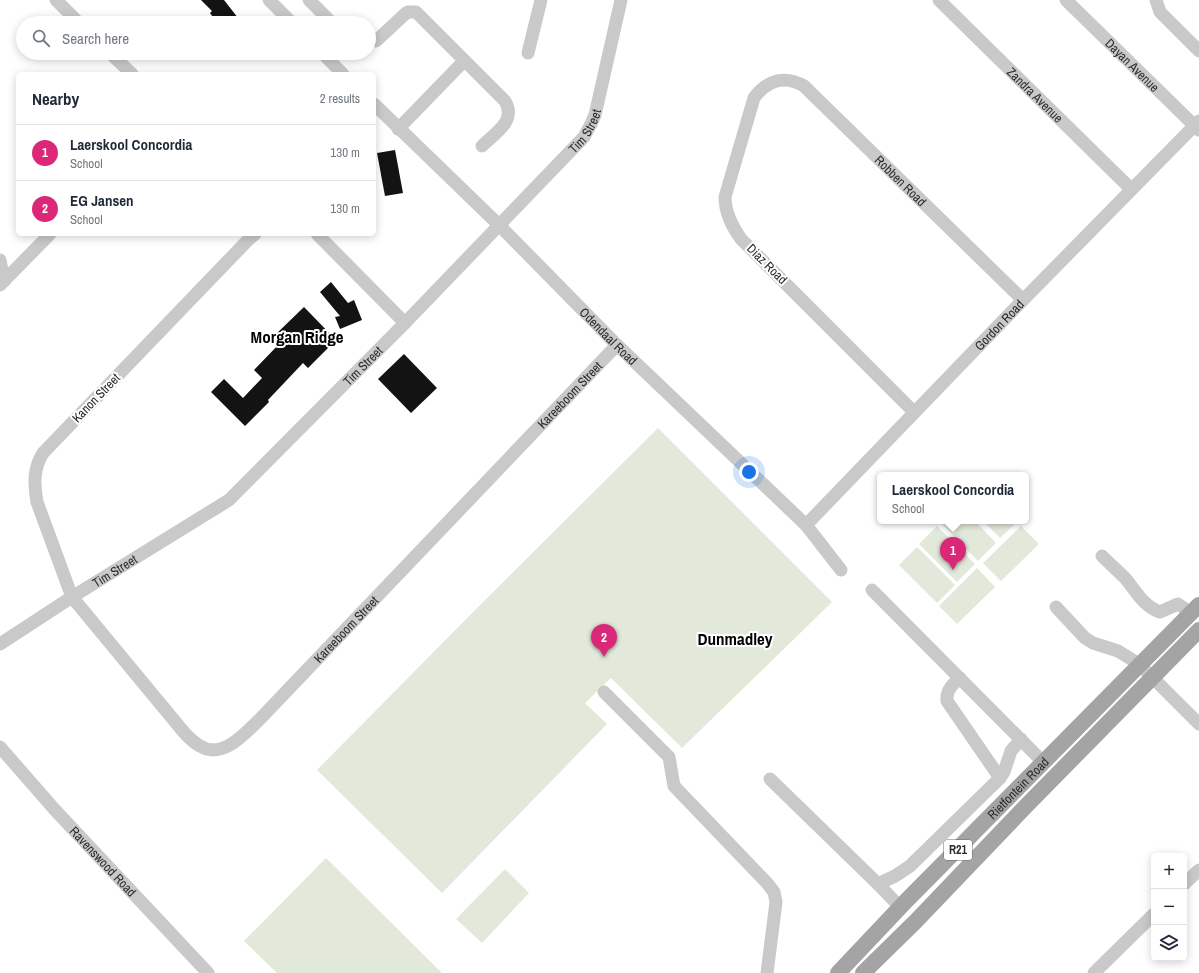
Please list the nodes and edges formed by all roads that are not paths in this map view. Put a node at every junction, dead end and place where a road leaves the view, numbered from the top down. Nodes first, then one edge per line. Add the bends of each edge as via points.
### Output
1 (56, 0) edge
2 (269, 0) edge
3 (309, 0) edge
4 (541, 0) edge
5 (621, 0) edge
6 (939, 0) edge
7 (1066, 0) edge
8 (1156, 0) edge
9 (72, 16) edge
10 (285, 16) edge
11 (325, 16) edge
12 (376, 41) dead end
13 (1199, 51) edge
14 (528, 53) dead end
15 (117, 60) edge
16 (329, 60) edge
17 (464, 61) junction
18 (130, 72) edge
19 (341, 72) edge
20 (771, 83) joint
21 (376, 106) edge
22 (1198, 126) edge
23 (398, 129) junction
24 (482, 146) dead end
25 (1131, 189) junction
26 (499, 225) junction
27 (48, 236) edge
28 (253, 236) edge
29 (319, 236) edge
30 (0, 260) edge
31 (2, 283) edge
32 (1023, 300) junction
33 (405, 323) junction
34 (617, 345) junction
35 (914, 412) junction
36 (806, 525) junction
37 (1102, 556) dead end
38 (841, 570) dead end
39 (872, 590) dead end
40 (72, 597) junction
41 (1056, 607) dead end
42 (1196, 609) edge
43 (1199, 630) edge
44 (0, 644) edge
45 (1139, 664) junction
46 (960, 678) junction
47 (1153, 678) junction
48 (604, 692) dead end
49 (1199, 724) edge
50 (1021, 739) junction
51 (0, 748) edge
52 (1044, 763) junction
53 (1000, 778) junction
54 (770, 779) dead end
55 (1199, 870) edge
56 (1187, 881) edge
57 (878, 884) junction
58 (901, 908) junction
59 (1151, 917) edge
60 (916, 921) junction
61 (208, 973) edge
62 (767, 973) edge
63 (838, 973) edge
64 (863, 973) edge
65 (1094, 973) edge

1 - 9 street
2 - 10 street
3 - 11 street
4 - 14 street
5 - 26 street, Tim Street via 595,115 588,130
6 - 25 street, Zandra Avenue
7 - 22 street, Dayan Avenue
8 - 13 street via 1160,12
12 - 17 street via 405,14 416,12
15 - 18 street
16 - 19 street
17 - 23 street
17 - 24 street via 508,106 509,118 506,123
20 - 32 street, Robben Road via 794,80 804,86
20 - 35 street, Diaz Road via 764,86 754,98 725,197 730,221 741,239
21 - 23 street, Odendaal Road
22 - 25 street, Gordon Road
23 - 26 street, Odendaal Road
25 - 32 street, Gordon Road
26 - 33 street, Tim Street
26 - 34 street, Odendaal Road
27 - 31 street
28 - 40 street, Kanon Street via 38,461 34,487 37,502
29 - 33 street
30 - 31 street
32 - 35 street, Gordon Road
33 - 40 street, Tim Street via 229,500
34 - 36 street, Odendaal Road
34 - 40 street, Kareeboom Street via 260,719 232,744 222,749 211,750 201,747 182,730
35 - 36 street, Gordon Road
36 - 38 street, Odendaal Road
37 - 42 street via 1145,604 1154,610 1160,612 1178,604
39 - 46 street
40 - 44 street, Tim Street
41 - 45 street via 1085,638 1118,651
42 - 45 main road, Rietfontein Road / R21
43 - 47 main road, Rietfontein Road / R21
45 - 47 street
45 - 52 main road, Rietfontein Road / R21
46 - 50 street
46 - 53 street via 948,690 947,701
47 - 49 street
47 - 60 main road, Rietfontein Road / R21 via 1024,807
48 - 62 street via 669,757 674,786 774,892 776,902
50 - 52 street
50 - 53 street via 1011,751
51 - 61 street, Ravenswood Road
52 - 58 main road, Rietfontein Road / R21
53 - 57 street via 910,866
54 - 57 street
55 - 56 street
57 - 58 street
58 - 60 main road
58 - 63 main road, Rietfontein Road / R21
59 - 65 street
60 - 64 main road, Rietfontein Road / R21

